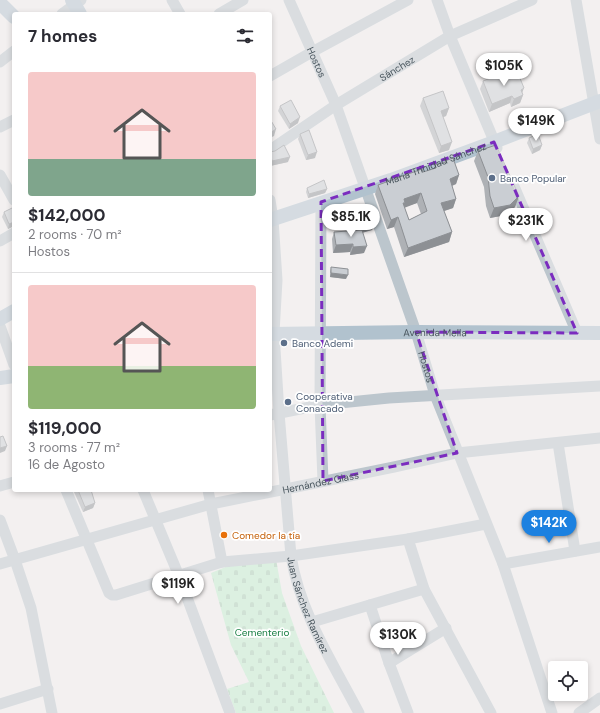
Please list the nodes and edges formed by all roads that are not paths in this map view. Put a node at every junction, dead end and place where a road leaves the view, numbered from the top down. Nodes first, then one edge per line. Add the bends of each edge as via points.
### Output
1 (60, 0) edge
2 (172, 0) edge
3 (243, 0) edge
4 (289, 0) edge
5 (408, 0) edge
6 (437, 0) edge
7 (532, 0) edge
8 (576, 0) edge
9 (0, 3) edge
10 (77, 5) edge
11 (65, 12) edge
12 (179, 12) edge
13 (222, 12) edge
14 (12, 15) edge
15 (450, 36) junction
16 (312, 52) junction
17 (12, 53) edge
18 (0, 62) edge
19 (272, 75) edge
20 (597, 102) edge
21 (336, 105) junction
22 (12, 121) edge
23 (0, 127) edge
24 (600, 139) edge
25 (494, 142) junction
26 (272, 149) edge
27 (500, 157) edge
28 (507, 171) edge
29 (0, 175) edge
30 (365, 189) junction
31 (9, 194) edge
32 (321, 202) junction
33 (272, 220) edge
34 (12, 234) edge
35 (0, 241) edge
36 (12, 312) edge
37 (0, 319) edge
38 (0, 326) edge
39 (416, 332) junction
40 (320, 333) junction
41 (577, 333) junction
42 (600, 333) edge
43 (272, 334) edge
44 (12, 359) edge
45 (12, 376) edge
46 (0, 378) edge
47 (600, 386) edge
48 (435, 395) junction
49 (320, 405) junction
50 (275, 414) edge
51 (600, 438) edge
52 (558, 443) junction
53 (458, 453) junction
54 (323, 481) junction
55 (12, 483) edge
56 (0, 486) edge
57 (286, 489) junction
58 (67, 492) edge
59 (144, 492) edge
60 (208, 492) edge
61 (271, 492) edge
62 (272, 492) edge
63 (211, 504) junction
64 (0, 520) edge
65 (156, 520) junction
66 (486, 524) junction
67 (87, 538) junction
68 (408, 539) junction
69 (600, 547) edge
70 (575, 551) junction
71 (291, 556) junction
72 (15, 560) junction
73 (222, 562) junction
74 (0, 564) edge
75 (502, 564) junction
76 (179, 576) junction
77 (424, 588) junction
78 (370, 605) junction
79 (312, 622) junction
80 (446, 628) junction
81 (389, 663) junction
82 (48, 689) junction
83 (600, 698) edge
84 (0, 704) edge
85 (52, 713) edge
86 (230, 713) edge
87 (359, 713) edge
88 (408, 713) edge
89 (491, 713) edge
90 (552, 713) edge
91 (580, 713) edge

1 - 10 main road
2 - 12 street
3 - 13 street
4 - 16 street, Hostos
5 - 16 street
6 - 15 street
7 - 15 street, Sánchez
8 - 20 street
9 - 14 main road
10 - 11 street
15 - 21 street, Sánchez
15 - 25 street
16 - 19 street
16 - 21 street, Hostos
17 - 18 street
20 - 24 street
20 - 25 main road, María Trinidad Sánchez
21 - 26 street, Sánchez
21 - 30 street, Hostos
22 - 23 street
25 - 27 street
25 - 30 main road, María Trinidad Sánchez
28 - 41 street
29 - 31 street
30 - 32 main road, María Trinidad Sánchez
30 - 39 street, Hostos
32 - 33 main road, María Trinidad Sánchez
32 - 40 street
33 - 43 street, Juan Sánchez Ramírez via 277,280
34 - 35 street
36 - 37 main road
38 - 44 street
39 - 40 main road, Avenida Mella
39 - 41 main road, Avenida Mella
39 - 48 street, Hostos
40 - 43 main road, Avenida Mella
40 - 49 street
41 - 42 main road, Avenida Mella
43 - 50 street, Juan Sánchez Ramírez
45 - 46 main road
47 - 48 street
48 - 49 street
48 - 53 street, Hostos
49 - 50 street
49 - 54 street
50 - 57 street, Juan Sánchez Ramírez
51 - 52 street, Hernández Glass
52 - 53 street, Hernández Glass
52 - 70 street
53 - 54 street, Hernández Glass
53 - 66 street, Hostos
54 - 57 street, Hernández Glass
55 - 56 street
57 - 62 street, Hernández Glass
57 - 71 street, Juan Sánchez Ramírez
58 - 67 street
59 - 65 street
60 - 63 street
61 - 63 street, Hernández Glass
63 - 65 street, Hernández Glass
63 - 73 street
64 - 72 street
65 - 67 street, Hernández Glass
65 - 76 street
66 - 68 street
66 - 75 street, Hostos
67 - 72 street, Hernández Glass
67 - 76 street via 112,595
68 - 71 street
68 - 77 street
69 - 70 street
70 - 75 street
71 - 73 street
71 - 79 street, Juan Sánchez Ramírez via 303,605
72 - 74 street, Hernández Glass
72 - 82 street via 31,608
73 - 76 street
75 - 90 street, Hostos
76 - 86 street
77 - 78 street
77 - 80 street
78 - 79 street
78 - 81 street
79 - 87 street, Juan Sánchez Ramírez
80 - 81 street
80 - 89 street
81 - 88 street
82 - 84 street
82 - 85 street
83 - 91 street

